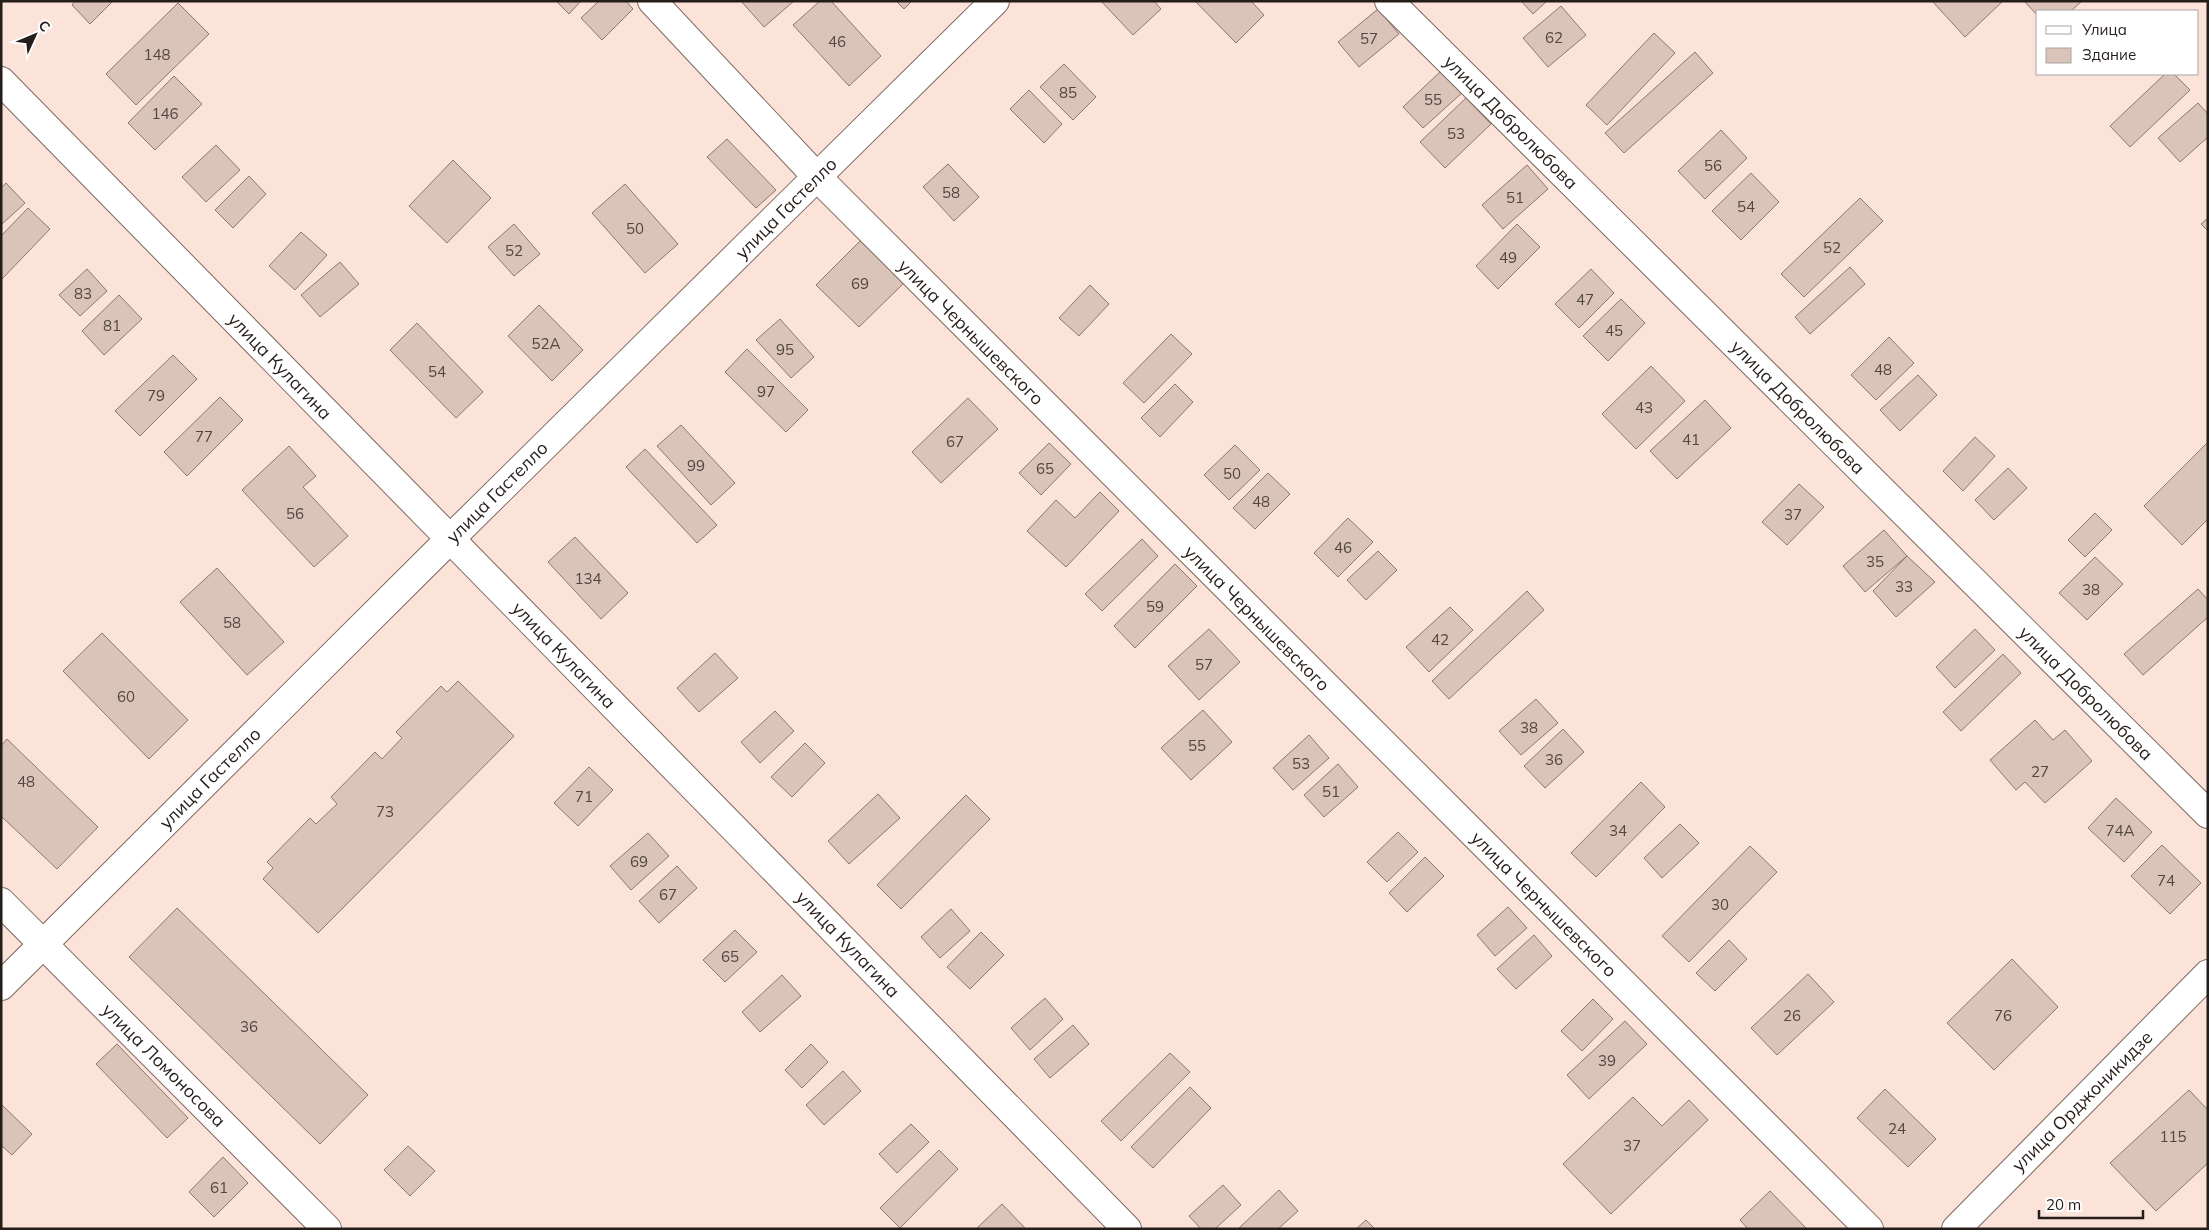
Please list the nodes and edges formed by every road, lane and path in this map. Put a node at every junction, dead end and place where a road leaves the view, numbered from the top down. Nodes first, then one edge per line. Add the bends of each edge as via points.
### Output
1 (652, 1) edge
2 (996, 1) edge
3 (1389, 1) edge
4 (1, 81) edge
5 (817, 178) junction
6 (450, 539) junction
7 (2208, 814) edge
8 (1, 902) edge
9 (43, 944) junction
10 (2208, 974) edge
11 (1, 986) edge
12 (327, 1229) edge
13 (1127, 1229) edge
14 (1869, 1229) edge
15 (1956, 1229) edge

1 - 5 street, улица Чернышевского
2 - 5 street, улица Гастелло
3 - 7 street, улица Добролюбова
4 - 6 street, улица Кулагина
5 - 6 street, улица Гастелло
5 - 14 street, улица Чернышевского
6 - 9 street, улица Гастелло
6 - 13 street, улица Кулагина
8 - 9 street, улица Ломоносова
9 - 11 street, улица Гастелло
9 - 12 street, улица Ломоносова
10 - 15 street, улица Орджоникидзе

